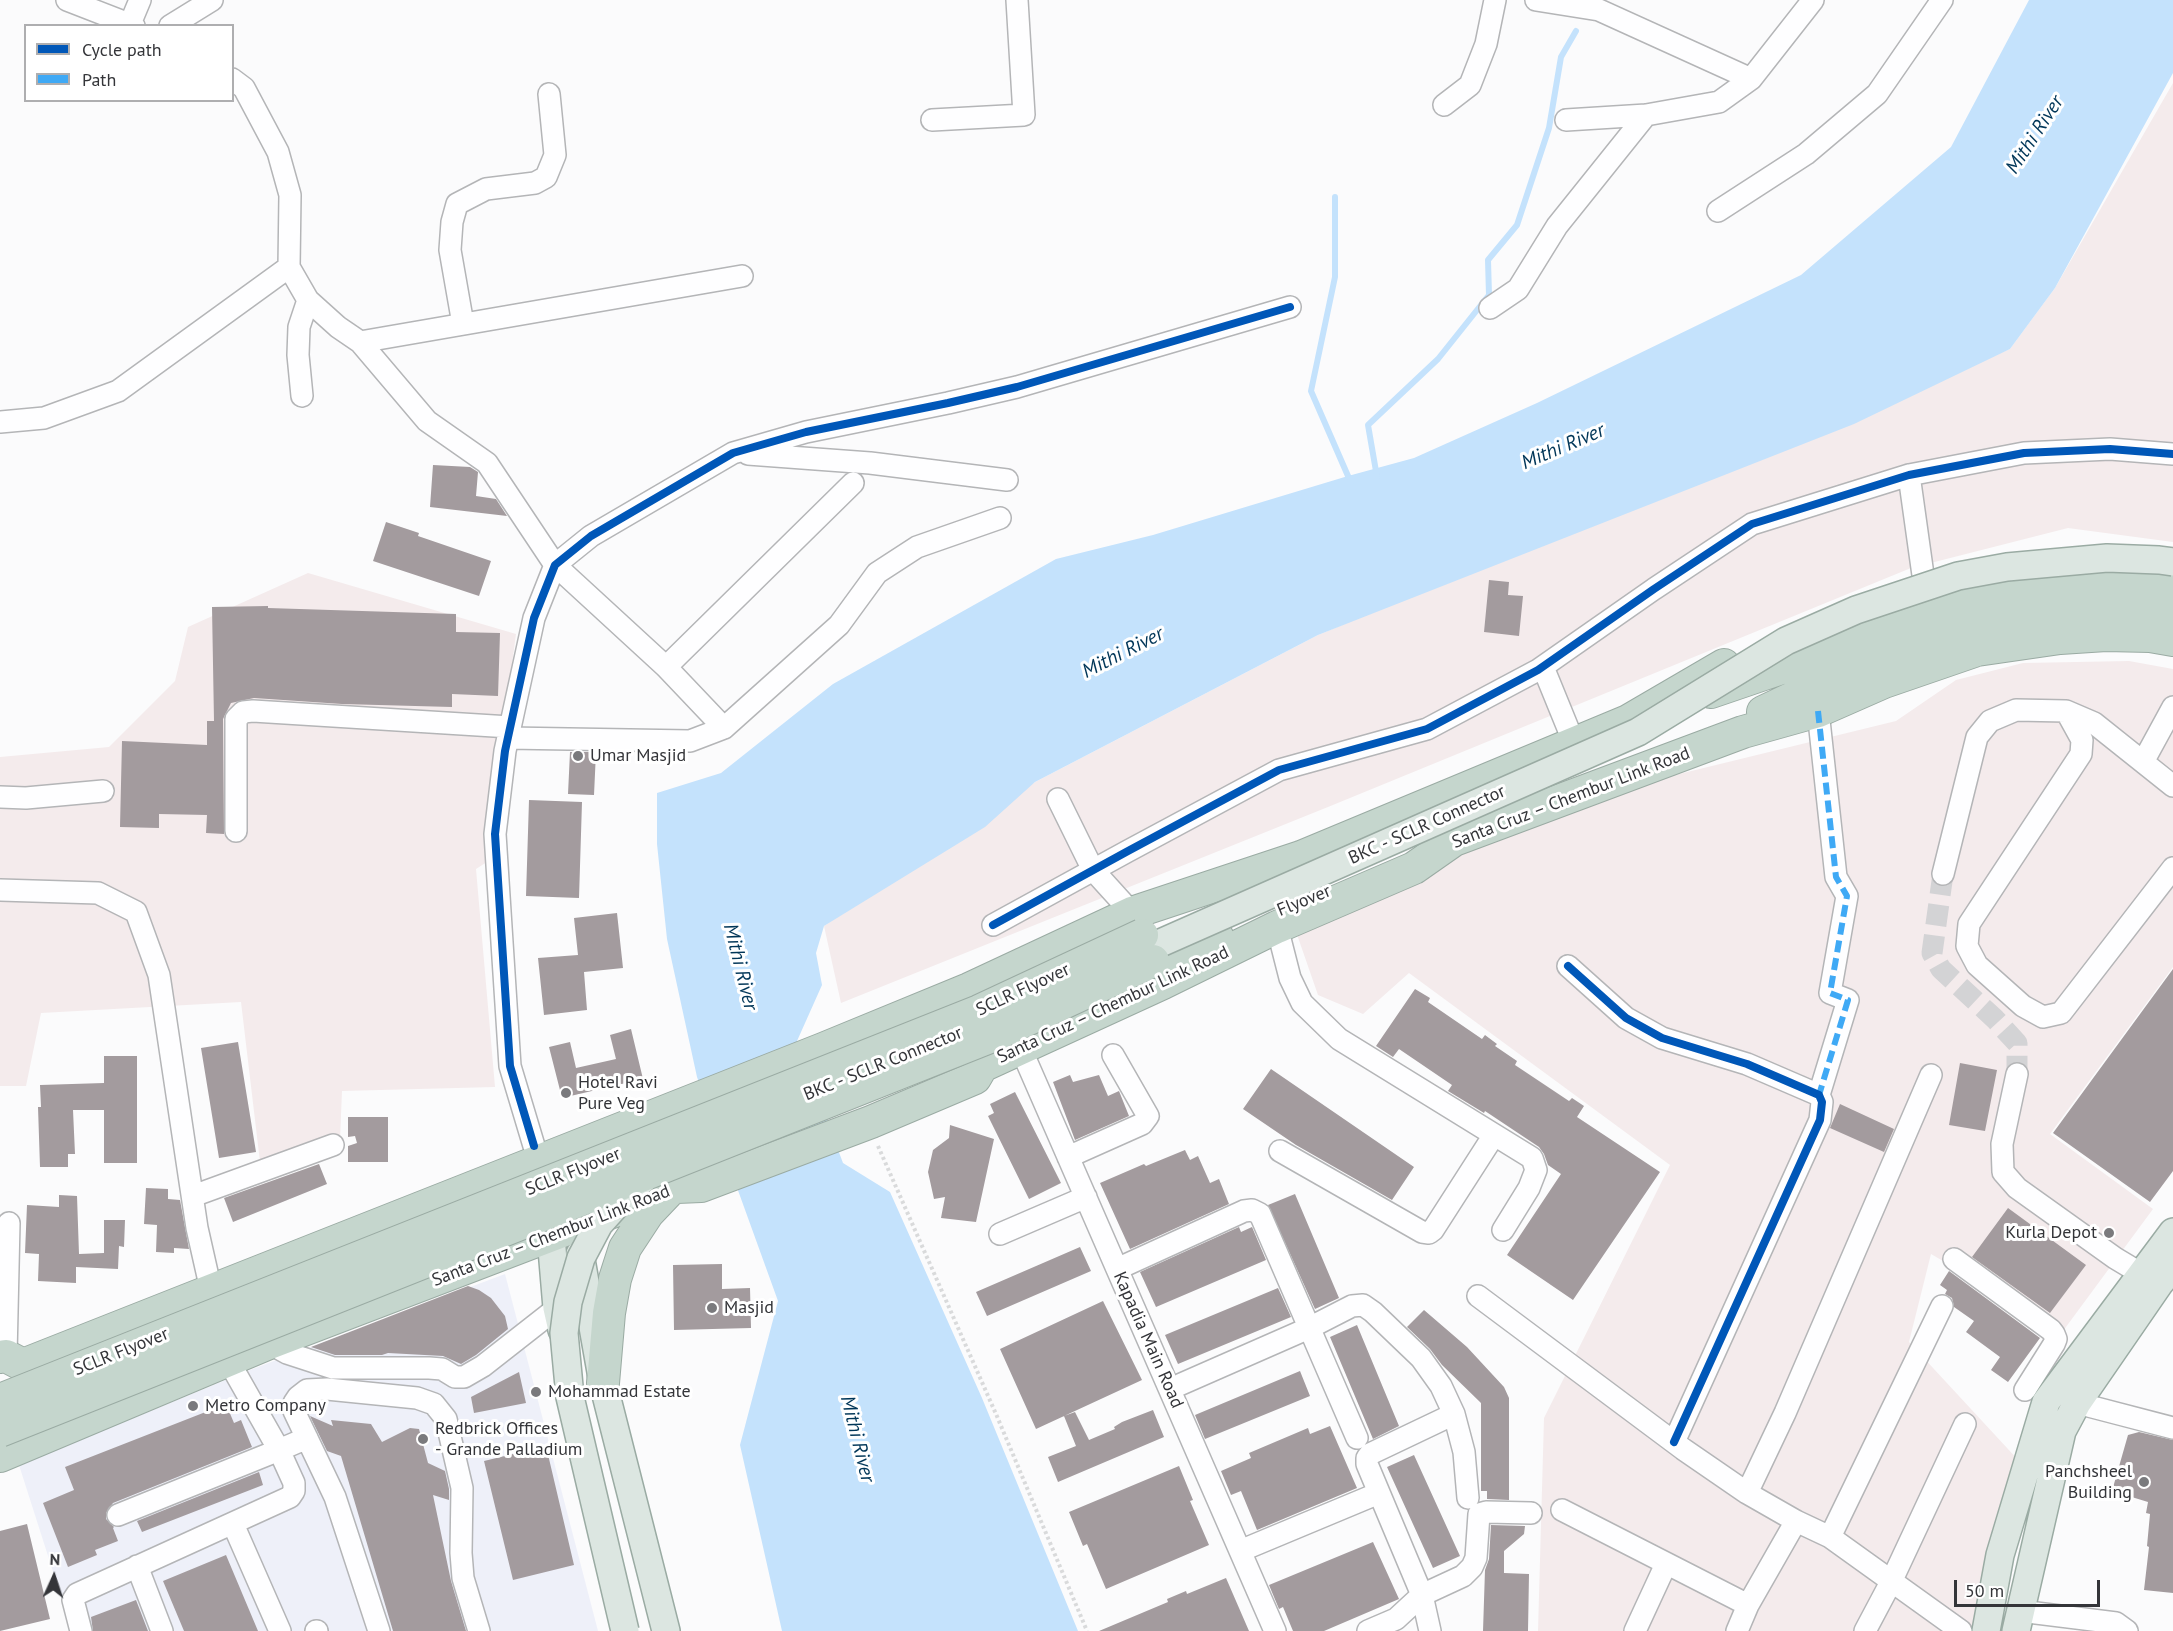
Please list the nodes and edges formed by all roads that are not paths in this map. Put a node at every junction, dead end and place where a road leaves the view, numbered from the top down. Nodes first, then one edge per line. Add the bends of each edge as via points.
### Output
1 (67, 0) edge
2 (140, 0) edge
3 (212, 0) edge
4 (1017, 0) edge
5 (1495, 0) edge
6 (1536, 0) edge
7 (1813, 0) edge
8 (1942, 0) edge
9 (129, 24) edge
10 (132, 24) edge
11 (173, 24) edge
12 (1751, 79) junction
13 (234, 80) edge
14 (549, 94) dead end
15 (1444, 105) dead end
16 (1646, 115) junction
17 (932, 120) dead end
18 (1566, 120) dead end
19 (1718, 211) dead end
20 (289, 267) junction
21 (742, 276) dead end
22 (308, 300) junction
23 (1290, 307) dead end
24 (1490, 308) dead end
25 (463, 324) junction
26 (360, 342) junction
27 (302, 396) dead end
28 (0, 422) edge
29 (733, 453) junction
30 (2173, 454) edge
31 (1909, 475) junction
32 (1006, 480) dead end
33 (853, 483) dead end
34 (1000, 518) dead end
35 (2173, 551) edge
36 (2173, 562) edge
37 (555, 566) junction
38 (1923, 575) junction
39 (2173, 587) edge
40 (2173, 616) edge
41 (2173, 640) edge
42 (666, 667) junction
43 (1543, 667) junction
44 (1807, 688) junction
45 (2173, 707) edge
46 (2066, 711) junction
47 (1628, 721) junction
48 (724, 728) junction
49 (509, 732) junction
50 (1574, 743) junction
51 (2143, 762) junction
52 (2173, 786) edge
53 (103, 791) dead end
54 (0, 797) edge
55 (1058, 799) dead end
56 (236, 831) dead end
57 (1454, 840) junction
58 (2173, 868) edge
59 (1093, 870) junction
60 (1943, 873) tunnel mouth
61 (0, 890) edge
62 (993, 926) dead end
63 (1277, 927) junction
64 (1142, 937) junction
65 (1568, 966) dead end
66 (951, 996) junction
67 (1021, 1049) junction
68 (1113, 1055) dead end
69 (982, 1066) junction
70 (2017, 1074) tunnel mouth
71 (1931, 1075) dead end
72 (1820, 1095) junction
73 (1494, 1135) junction
74 (333, 1145) dead end
75 (1280, 1151) dead end
76 (537, 1156) junction
77 (1068, 1157) junction
78 (686, 1184) junction
79 (193, 1196) junction
80 (1086, 1197) junction
81 (9, 1222) dead end
82 (1503, 1230) dead end
83 (563, 1232) junction
84 (2173, 1232) edge
85 (1000, 1234) dead end
86 (1954, 1259) dead end
87 (1118, 1269) junction
88 (2158, 1275) edge
89 (211, 1290) junction
90 (1478, 1296) dead end
91 (1942, 1306) dead end
92 (557, 1308) junction
93 (1309, 1328) junction
94 (269, 1343) junction
95 (228, 1360) junction
96 (2044, 1361) junction
97 (7, 1363) edge
98 (2061, 1382) junction
99 (603, 1383) junction
100 (1170, 1389) junction
101 (2025, 1390) dead end
102 (0, 1400) edge
103 (2077, 1403) junction
104 (1455, 1414) junction
105 (1965, 1424) dead end
106 (2173, 1428) edge
107 (0, 1431) edge
108 (307, 1438) junction
109 (1357, 1438) dead end
110 (1674, 1442) junction
111 (279, 1450) junction
112 (0, 1456) edge
113 (1379, 1493) junction
114 (1747, 1493) junction
115 (1468, 1498) dead end
116 (1562, 1510) dead end
117 (1531, 1513) dead end
118 (117, 1515) dead end
119 (1796, 1521) junction
120 (233, 1524) junction
121 (639, 1524) junction
122 (612, 1532) junction
123 (1830, 1537) junction
124 (1240, 1551) junction
125 (1666, 1564) junction
126 (137, 1566) junction
127 (1891, 1582) junction
128 (1422, 1596) junction
129 (1749, 1605) junction
130 (2018, 1621) edge
131 (2066, 1624) edge
132 (81, 1631) edge
133 (162, 1631) edge
134 (280, 1631) edge
135 (379, 1631) edge
136 (479, 1631) edge
137 (625, 1631) edge
138 (637, 1631) edge
139 (666, 1631) edge
140 (1275, 1631) edge
141 (1368, 1631) edge
142 (1430, 1631) edge
143 (1635, 1631) edge
144 (1737, 1631) edge
145 (1865, 1631) edge
146 (1961, 1631) edge
147 (1986, 1631) edge
148 (2127, 1631) edge

1 - 9 street
2 - 10 street
3 - 11 street
4 - 17 street via 1024,115
5 - 15 street via 1486,44 1470,85
6 - 12 street via 1599,10
7 - 12 street
8 - 19 street via 1877,94 1806,154
12 - 16 street via 1719,102
13 - 20 street via 244,88 278,152 290,195
14 - 25 street via 555,155 546,177 535,183 486,189 457,204 450,250
16 - 18 street
16 - 24 street via 1557,226 1518,289
20 - 22 street
20 - 28 street via 118,391 44,418
21 - 25 street
22 - 26 street
22 - 27 street via 299,327
23 - 29 street via 1017,387 806,432
25 - 26 street
26 - 37 street via 427,421 487,463
29 - 32 street via 870,463
29 - 37 street via 591,536
30 - 31 street via 2110,448 2024,453
31 - 38 street
31 - 43 street via 1752,524
33 - 42 street
34 - 48 street via 917,546 877,573 839,625
35 - 38 highway via 2107,547 2052,551
36 - 137 main road, BKC - SCLR Connector, bridge via 2107,558 2007,567 1958,576 1856,610 1786,641 1638,732 1147,948 985,1024 708,1134 672,1156 639,1181 599,1224 581,1258 568,1302 564,1334 570,1397
37 - 42 street
37 - 49 street via 534,618
38 - 47 highway via 1781,631
39 - 44 highway via 2107,583 1964,599 1865,632
40 - 44 highway via 2107,611 1971,627 1875,659
41 - 44 highway, Santa Cruz – Chembur Link Road via 2106,635 2060,638 1977,650 1884,682
42 - 48 street
43 - 50 street
43 - 59 street via 1427,729 1279,770
44 - 47 highway
44 - 57 highway, Santa Cruz – Chembur Link Road via 1743,732
44 - 72 street via 1836,878 1847,896 1830,993 1848,1000
45 - 51 street
46 - 51 street via 2094,723
46 - 58 street via 2082,740 2081,754 1969,924 1967,946 1977,965 2023,1006 2043,1017 2061,1013
46 - 60 street via 2016,710 1990,721 1977,737
47 - 50 highway
48 - 49 street via 690,741
49 - 56 street via 243,712 236,719
49 - 76 street via 495,834 497,891 510,1066
50 - 64 highway via 1300,856
51 - 52 street
53 - 54 street
55 - 59 street
57 - 63 highway, Santa Cruz – Chembur Link Road via 1414,868
57 - 64 highway, Flyover
59 - 62 street
59 - 64 street
61 - 79 street via 98,893 136,912 159,975
63 - 67 highway, Santa Cruz – Chembur Link Road
63 - 73 street via 1290,978 1302,1003 1339,1039
64 - 66 highway
64 - 102 highway, SCLR Flyover, bridge via 979,1011
64 - 107 highway, bridge via 990,1037
65 - 72 street via 1626,1018 1662,1038 1747,1064
66 - 69 highway
66 - 76 highway
67 - 69 highway, Santa Cruz – Chembur Link Road
67 - 77 street, Kapadia Main Road
68 - 77 street via 1148,1116 1142,1124
69 - 78 highway, Santa Cruz – Chembur Link Road via 975,1078
70 - 88 street via 2002,1144 2003,1172 2017,1188 2115,1258
71 - 114 street
72 - 110 street via 1820,1120
73 - 75 street via 1429,1233
73 - 82 street via 1532,1158 1536,1170
74 - 79 street
76 - 83 main road
76 - 89 highway
77 - 80 street, Kapadia Main Road
78 - 83 highway, Santa Cruz – Chembur Link Road
78 - 99 highway via 648,1213 625,1248 609,1313
79 - 89 street
80 - 85 street
80 - 87 street, Kapadia Main Road
81 - 97 street
83 - 92 main road
83 - 94 highway, Santa Cruz – Chembur Link Road
83 - 99 main road
84 - 88 main road
86 - 96 street via 2051,1330 2056,1339
87 - 93 street via 1252,1210 1260,1214
87 - 100 street, Kapadia Main Road
88 - 98 main road
88 - 103 main road
89 - 97 highway
90 - 110 street
91 - 123 street
92 - 94 street via 464,1377 435,1369 333,1368
92 - 122 main road
93 - 100 street
93 - 104 street via 1352,1306 1363,1305 1421,1358
93 - 109 street
94 - 95 highway, Santa Cruz – Chembur Link Road
95 - 111 street
95 - 112 highway, Santa Cruz – Chembur Link Road
96 - 98 street
96 - 101 street
98 - 147 main road via 2046,1402 2000,1556
99 - 121 main road
100 - 124 street, Kapadia Main Road
103 - 106 street
103 - 130 main road via 2062,1431
104 - 113 street via 1370,1454 1367,1464
104 - 115 street via 1464,1452
105 - 127 street
108 - 111 street
108 - 135 street via 335,1497
108 - 136 street via 294,1412 294,1403 308,1390 417,1398 434,1404 446,1419 462,1488 463,1578
110 - 114 street
111 - 118 street
111 - 120 street via 294,1491 290,1497
113 - 124 street
113 - 128 street
114 - 119 street
116 - 125 street
117 - 128 street via 1479,1514 1472,1567 1463,1576
119 - 123 street
119 - 129 street
120 - 126 street
120 - 134 street
121 - 122 main road
121 - 139 main road
122 - 138 main road
123 - 127 street
124 - 140 street, Kapadia Main Road
125 - 129 street
125 - 143 street
126 - 132 street via 77,1594 73,1600
126 - 133 street
127 - 145 street
127 - 146 street
128 - 141 street via 1396,1619
128 - 142 street
129 - 144 street
130 - 131 street
131 - 148 street via 2116,1623

